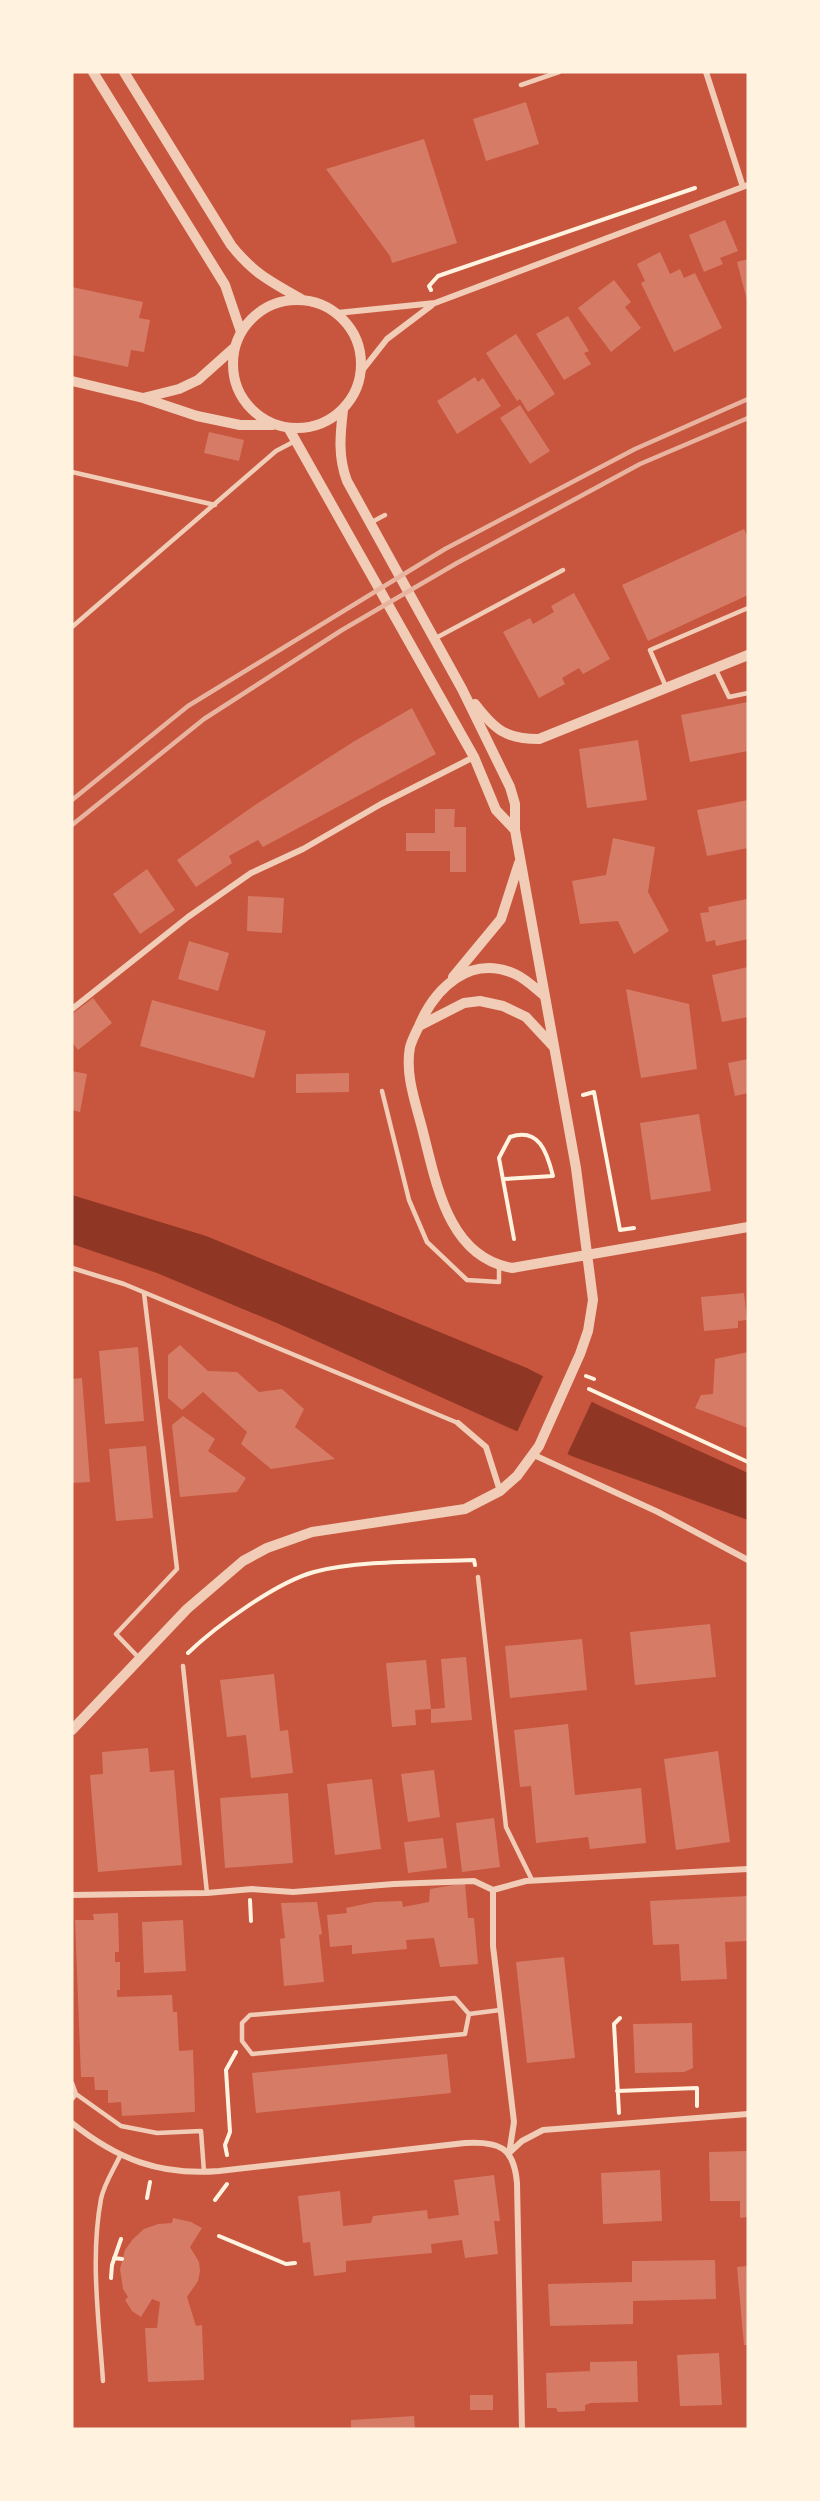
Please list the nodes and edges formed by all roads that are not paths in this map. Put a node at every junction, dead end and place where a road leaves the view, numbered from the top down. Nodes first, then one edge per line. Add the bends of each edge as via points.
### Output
1 (93, 72) edge
2 (124, 72) edge
3 (559, 72) edge
4 (706, 72) edge
5 (521, 85) dead end
6 (746, 186) edge
7 (303, 300) junction
8 (435, 303) junction
9 (337, 313) junction
10 (242, 332) junction
11 (235, 347) junction
12 (361, 372) junction
13 (72, 381) edge
14 (143, 398) junction
15 (343, 410) junction
16 (276, 425) junction
17 (290, 429) junction
18 (296, 441) junction
19 (72, 472) edge
20 (215, 505) junction
21 (385, 515) dead end
22 (370, 523) junction
23 (563, 570) dead end
24 (748, 608) edge
25 (72, 627) edge
26 (434, 639) junction
27 (748, 655) edge
28 (715, 668) junction
29 (666, 687) junction
30 (462, 689) junction
31 (748, 693) edge
32 (474, 757) junction
33 (514, 830) junction
34 (520, 860) junction
35 (450, 981) junction
36 (545, 996) junction
37 (72, 1009) edge
38 (419, 1026) junction
39 (554, 1047) junction
40 (382, 1091) dead end
41 (748, 1227) edge
42 (499, 1266) junction
43 (72, 1268) edge
44 (144, 1293) junction
45 (458, 1423) joint
46 (537, 1450) junction
47 (500, 1491) junction
48 (748, 1560) edge
49 (478, 1577) road end
50 (140, 1659) junction
51 (183, 1666) dead end
52 (72, 1730) edge
53 (748, 1869) edge
54 (532, 1880) junction
55 (494, 1890) junction
56 (207, 1893) junction
57 (72, 1895) edge
58 (500, 2010) junction
59 (469, 2014) junction
60 (72, 2083) edge
61 (76, 2094) junction
62 (72, 2099) edge
63 (748, 2114) edge
64 (72, 2123) edge
65 (509, 2154) junction
66 (120, 2156) junction
67 (204, 2172) junction
68 (103, 2380) dead end
69 (522, 2429) edge

1 - 10 street via 225,285
2 - 7 street via 246,264
3 - 5 lane
4 - 6 street
6 - 8 street
7 - 9 street
7 - 10 street via 285,300 268,306
8 - 9 street
8 - 12 street via 387,339
9 - 12 street via 358,343
10 - 11 street
11 - 14 street via 198,380
11 - 16 street via 234,379 240,394 261,418
12 - 15 street via 358,386
13 - 14 street
14 - 16 street via 240,425
15 - 17 street via 318,425
15 - 22 street via 340,464
16 - 17 street
17 - 18 street
18 - 20 lane via 276,451
18 - 32 street
19 - 20 lane
20 - 25 lane
21 - 22 lane
22 - 26 street
23 - 26 lane
24 - 29 lane via 650,650
26 - 30 street
27 - 28 street
28 - 29 street
28 - 31 lane via 729,697
29 - 30 street via 539,739 506,735
30 - 33 street via 510,787 515,804
32 - 33 street via 496,810
32 - 37 street via 251,873 188,917
33 - 34 street
34 - 35 street via 501,919
34 - 36 street
35 - 36 street via 464,973 498,970 516,974
35 - 38 street via 427,1007
36 - 39 street
38 - 39 street via 456,1006 480,1001 526,1017
38 - 42 street via 410,1046 408,1072 439,1193 450,1220 462,1236 481,1257
39 - 46 street via 576,1168 593,1300 588,1331
40 - 42 lane via 409,1200 427,1242 467,1280 499,1282
41 - 42 street via 524,1267
43 - 44 lane
44 - 45 lane
44 - 50 lane via 177,1569 116,1634
45 - 47 street via 486,1447
46 - 47 street
46 - 48 street
47 - 50 street via 465,1509 337,1527 267,1548 214,1584
49 - 54 lane via 506,1827
50 - 52 street
51 - 56 lane
53 - 54 street
54 - 55 street
55 - 56 street via 474,1881
55 - 58 street via 493,1946
56 - 57 street
58 - 59 lane
58 - 65 street via 514,2122
59 - 59 lane via 455,1998 250,2014 242,2023 242,2041 252,2054 465,2034
60 - 61 lane
61 - 62 lane
61 - 67 lane via 122,2126 157,2133 201,2131
63 - 65 street via 543,2130 522,2141
64 - 66 street
65 - 67 street via 483,2142
65 - 69 street via 517,2182
66 - 67 street via 153,2167
66 - 68 lane via 101,2197 96,2282

